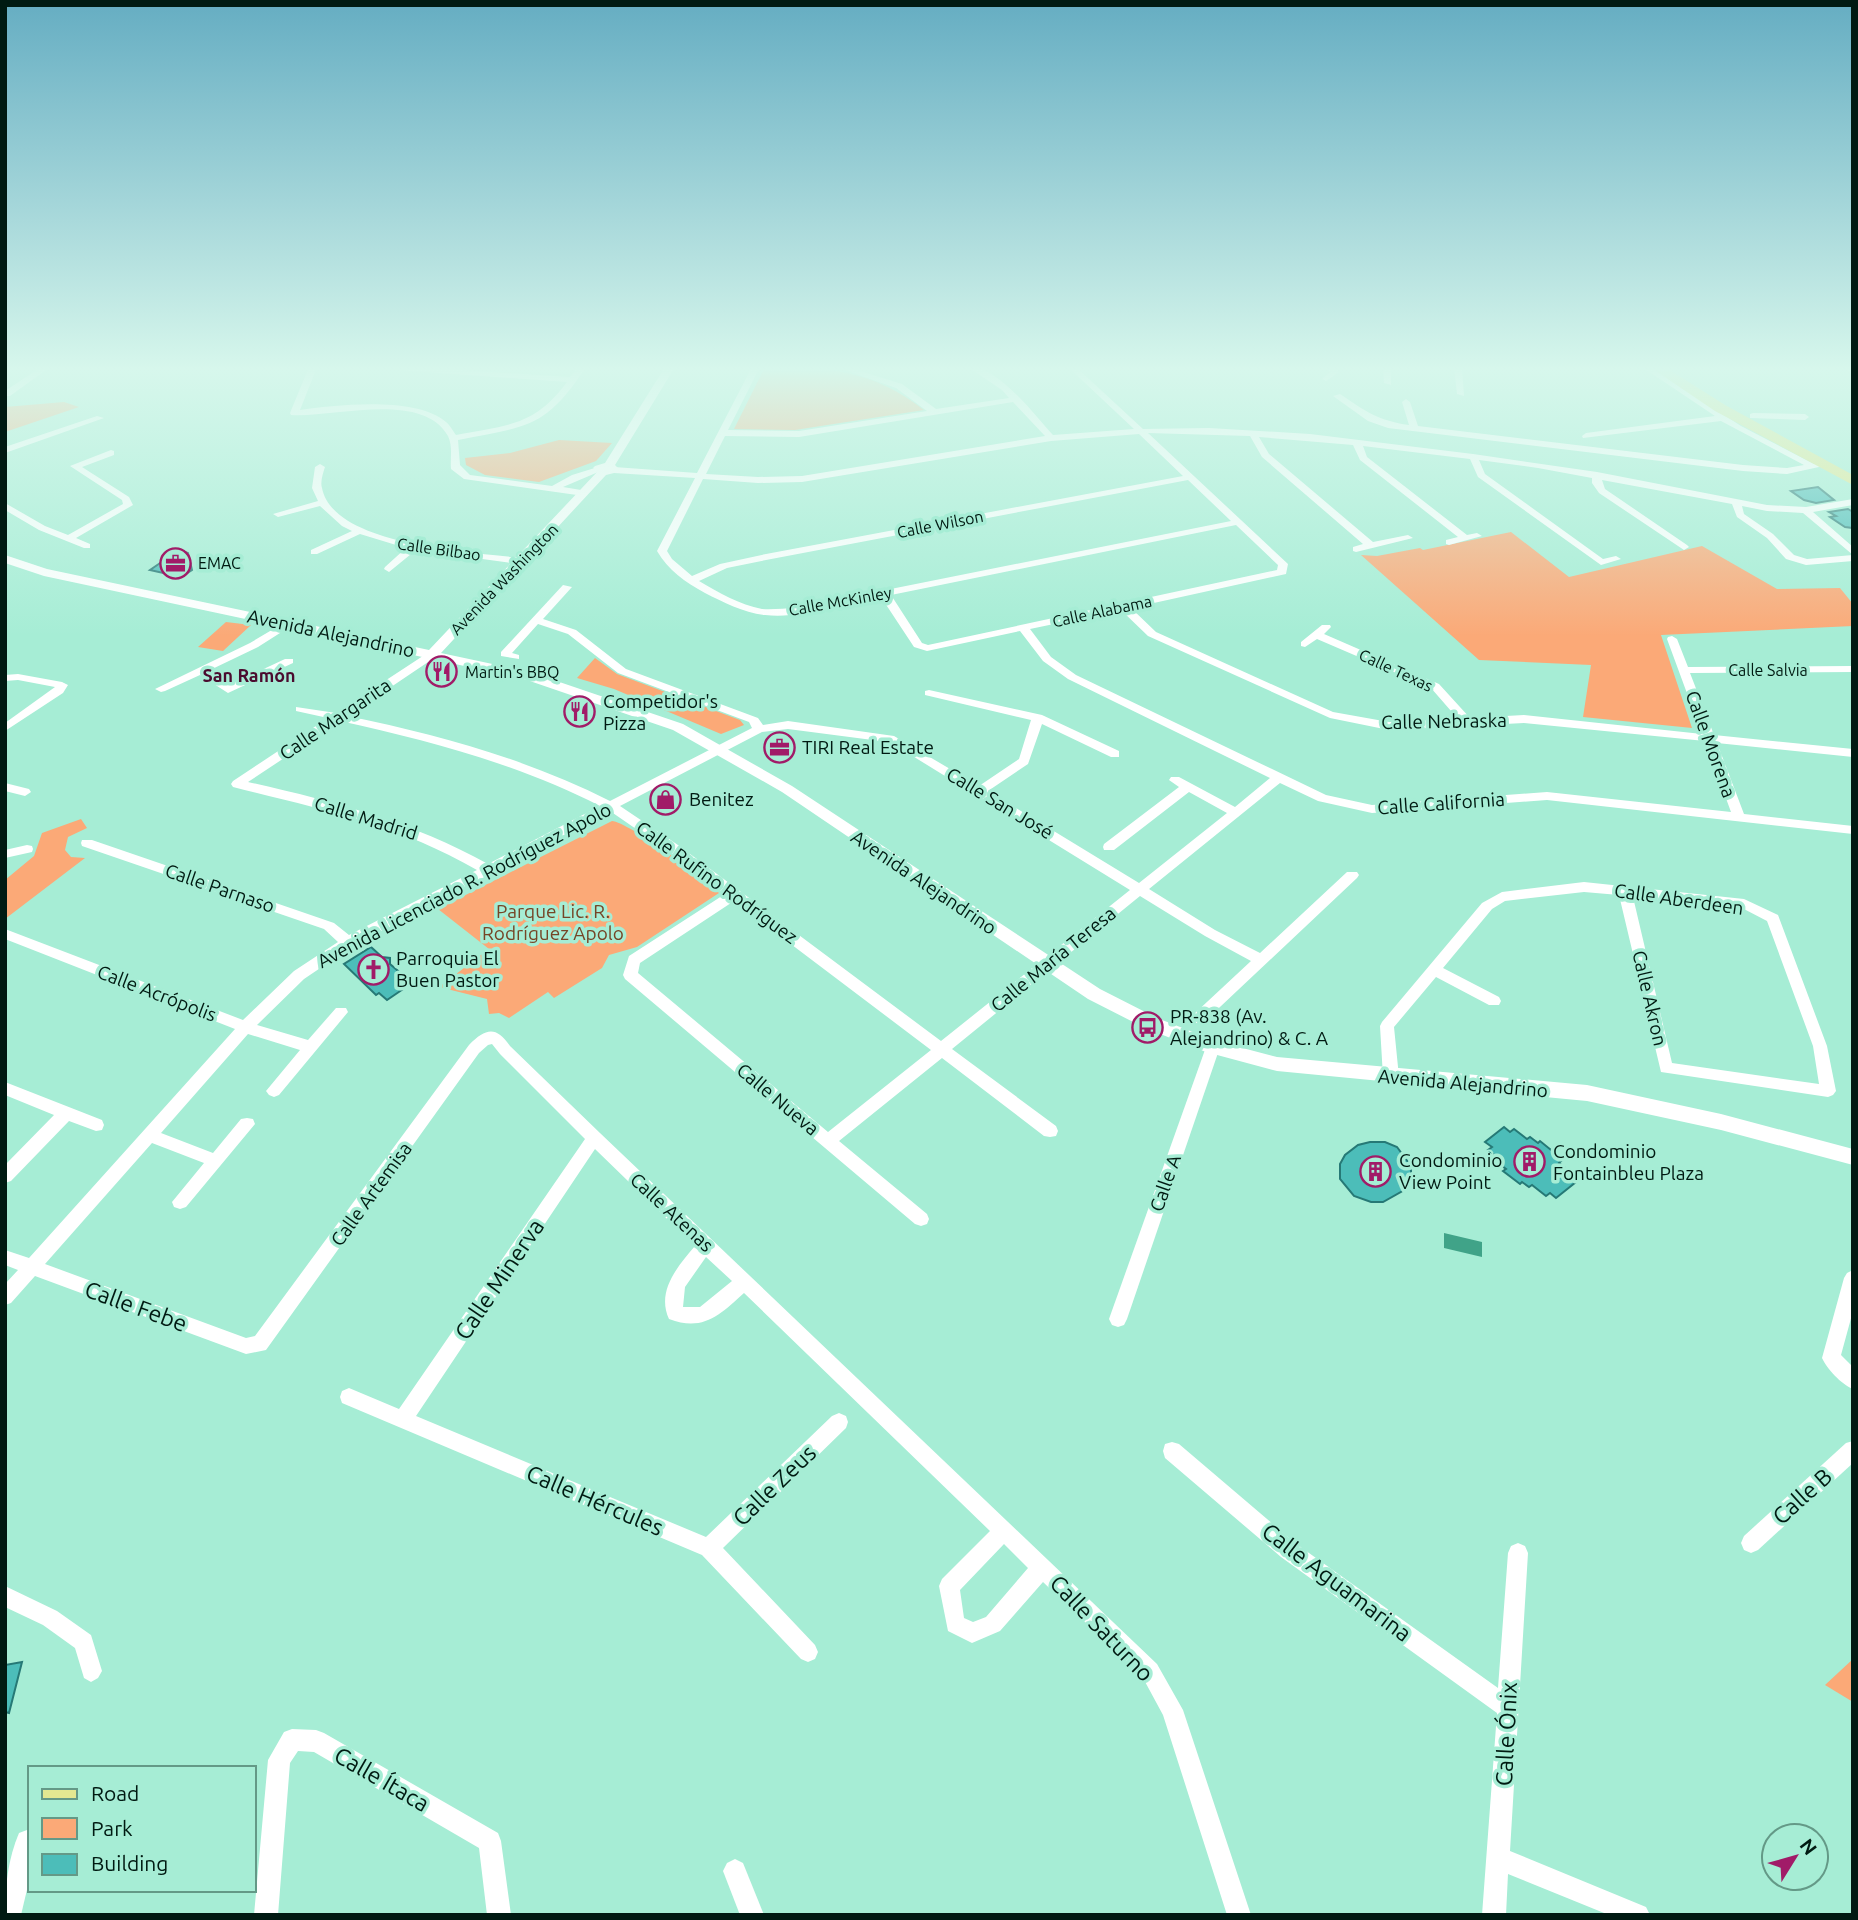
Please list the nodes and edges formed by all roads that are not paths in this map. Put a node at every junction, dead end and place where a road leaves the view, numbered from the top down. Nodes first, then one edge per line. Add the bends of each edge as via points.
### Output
1 (101, 457) edge
2 (455, 457) edge
3 (614, 457) edge
4 (709, 457) edge
5 (940, 457) edge
6 (1169, 457) edge
7 (1267, 457) edge
8 (1362, 457) edge
9 (1470, 457) edge
10 (1473, 457) junction
11 (1654, 457) edge
12 (1799, 457) edge
13 (1801, 457) edge
14 (1831, 457) edge
15 (1817, 466) junction
16 (320, 467) dead end
17 (1853, 468) edge
18 (606, 470) junction
19 (1597, 475) junction
20 (698, 477) junction
21 (1190, 477) junction
22 (1853, 481) edge
23 (553, 489) junction
24 (584, 493) junction
25 (1853, 502) edge
26 (323, 503) junction
27 (1736, 503) junction
28 (5, 506) edge
29 (1806, 510) junction
30 (278, 514) dead end
31 (1238, 522) junction
32 (359, 531) junction
33 (1477, 536) dead end
34 (1408, 538) dead end
35 (1465, 538) junction
36 (68, 539) junction
37 (1449, 542) dead end
38 (87, 546) dead end
39 (1370, 546) junction
40 (413, 547) junction
41 (1684, 547) dead end
42 (1356, 549) dead end
43 (314, 552) dead end
44 (1853, 552) edge
45 (1853, 558) edge
46 (5, 559) edge
47 (1616, 559) dead end
48 (520, 561) junction
49 (389, 569) dead end
50 (692, 580) junction
51 (567, 587) dead end
52 (884, 593) junction
53 (1124, 607) junction
54 (536, 620) junction
55 (288, 624) junction
56 (1326, 627) dead end
57 (1023, 628) junction
58 (1316, 635) junction
59 (1672, 639) dead end
60 (1306, 644) dead end
61 (433, 654) junction
62 (515, 657) dead end
63 (289, 662) dead end
64 (1853, 669) edge
65 (200, 670) junction
66 (1684, 670) junction
67 (5, 678) edge
68 (161, 689) dead end
69 (929, 694) dead end
70 (300, 709) dead end
71 (338, 717) junction
72 (1038, 717) junction
73 (1465, 720) junction
74 (5, 728) edge
75 (759, 729) junction
76 (1709, 738) junction
77 (718, 748) junction
78 (1853, 753) edge
79 (1115, 754) dead end
80 (1278, 778) junction
81 (1175, 780) dead end
82 (237, 784) joint
83 (5, 787) edge
84 (1188, 787) junction
85 (981, 790) junction
86 (25, 792) dead end
87 (612, 807) junction
88 (1235, 812) junction
89 (1738, 817) junction
90 (1853, 830) edge
91 (87, 842) dead end
92 (1109, 848) dead end
93 (27, 849) dead end
94 (5, 854) edge
95 (488, 870) junction
96 (1352, 875) dead end
97 (1141, 889) junction
98 (1625, 891) junction
99 (735, 894) junction
100 (5, 934) edge
101 (348, 942) junction
102 (1261, 960) junction
103 (1046, 964) junction
104 (1433, 969) junction
105 (1494, 1001) dead end
106 (341, 1012) dead end
107 (1198, 1019) dead end
108 (246, 1027) junction
109 (311, 1047) junction
110 (1213, 1047) junction
111 (943, 1048) junction
112 (474, 1049) joint
113 (1391, 1077) junction
114 (5, 1088) edge
115 (274, 1091) dead end
116 (1828, 1091) joint
117 (65, 1114) junction
118 (247, 1124) dead end
119 (96, 1125) dead end
120 (1050, 1131) dead end
121 (149, 1135) junction
122 (594, 1138) junction
123 (828, 1141) junction
124 (1853, 1157) edge
125 (216, 1161) junction
126 (5, 1176) edge
127 (180, 1202) dead end
128 (921, 1219) dead end
129 (706, 1244) junction
130 (5, 1257) edge
131 (31, 1267) junction
132 (1853, 1278) edge
133 (745, 1281) junction
134 (5, 1297) edge
135 (1118, 1319) dead end
136 (267, 1338) joint
137 (1853, 1380) edge
138 (349, 1397) dead end
139 (863, 1401) joint
140 (403, 1419) junction
141 (839, 1422) dead end
142 (1853, 1450) edge
143 (1172, 1451) dead end
144 (1003, 1531) junction
145 (1751, 1542) dead end
146 (709, 1548) junction
147 (1518, 1553) dead end
148 (1042, 1567) junction
149 (5, 1596) edge
150 (808, 1652) dead end
151 (91, 1671) dead end
152 (1507, 1707) junction
153 (27, 1841) dead end
154 (1498, 1858) junction
155 (735, 1871) dead end
156 (9, 1908) edge
157 (267, 1915) edge
158 (499, 1915) edge
159 (752, 1915) edge
160 (1239, 1915) edge
161 (1494, 1915) edge
162 (1638, 1915) edge

1 - 36 street via 75,466 126,499 128,505
2 - 23 street via 455,465 467,477
3 - 18 street, Avenida Washington
4 - 20 street, Calle McKinley
5 - 20 street via 812,478
6 - 21 street
7 - 39 street
8 - 35 street
9 - 10 street
10 - 19 street
10 - 47 street via 1481,475 1582,549 1601,562
11 - 15 street via 1787,471
12 - 15 street
13 - 15 main road
14 - 17 main road
15 - 22 main road
16 - 26 street via 317,486
18 - 20 street
18 - 23 street via 575,477
18 - 24 street, Avenida Washington
19 - 27 street
19 - 41 street via 1602,491
20 - 50 street, Calle McKinley via 662,551 672,566
21 - 31 street
21 - 50 street, Calle Wilson via 766,557 724,566
23 - 24 street
24 - 48 street, Avenida Washington
25 - 29 street
26 - 30 street
26 - 32 street, Calle Bilbao via 339,520
27 - 29 street
27 - 45 street via 1740,514 1790,557 1806,562
28 - 36 street
29 - 44 street
31 - 52 street, Calle McKinley
31 - 53 street, Calle Alabama via 1282,572
32 - 40 street, Calle Bilbao
32 - 43 street
33 - 35 street
34 - 39 street
35 - 37 street
36 - 38 street
39 - 42 street
40 - 48 street, Calle Bilbao
40 - 49 street
46 - 55 street, Avenida Alejandrino via 44,572
48 - 61 street, Avenida Washington
50 - 52 street, Calle McKinley via 734,605 765,612 796,611
51 - 54 street
52 - 57 street, Calle Alabama via 918,645 934,648
53 - 57 street, Calle Alabama
53 - 73 street, Calle Nebraska via 1152,635 1331,715 1389,726
54 - 62 street via 505,654
54 - 75 street via 572,632 622,671 754,720
55 - 61 street, Avenida Alejandrino
55 - 65 street
56 - 58 street
57 - 80 street, Calle California via 1047,659 1072,677
58 - 60 street
58 - 73 street, Calle Texas via 1435,685
59 - 66 street, Calle Morena
61 - 71 street, Calle Margarita
61 - 77 street, Avenida Alejandrino via 556,683 678,727
63 - 65 street via 228,690
64 - 66 street, Calle Salvia
65 - 68 street
66 - 76 street, Calle Morena
67 - 74 street via 62,685
69 - 72 street
70 - 71 street, Calle Rufino Rodríguez
71 - 82 street, Calle Margarita
71 - 87 street, Calle Rufino Rodríguez via 468,747
72 - 79 street
72 - 85 street via 1024,761
73 - 76 street, Calle Nebraska via 1524,719
75 - 77 street, Calle San José
75 - 85 street, Calle San José via 800,726 890,739
76 - 78 street, Calle Nebraska
76 - 89 street, Calle Morena
77 - 87 street, Avenida Licenciado R. Rodríguez Apolo
77 - 103 street, Avenida Alejandrino via 787,789
80 - 88 street, Calle María Teresa
80 - 89 street, Calle California via 1322,799 1372,809 1547,796
81 - 84 street
82 - 95 street, Calle Madrid via 392,824 445,845
83 - 86 street
84 - 88 street
84 - 92 street
85 - 97 street, Calle San José
87 - 95 street, Avenida Licenciado R. Rodríguez Apolo
87 - 99 street, Calle Rufino Rodríguez
88 - 97 street, Calle María Teresa
89 - 90 street, Calle California
91 - 101 street, Calle Parnaso via 329,926
93 - 94 street
95 - 101 street, Avenida Licenciado R. Rodríguez Apolo
96 - 102 street
97 - 102 street, Calle San José
97 - 103 street, Calle María Teresa
98 - 104 street, Calle Aberdeen via 1584,887 1503,897 1487,906
98 - 116 street, Calle Aberdeen via 1744,904 1773,918 1820,1046
98 - 116 street, Calle Akron via 1666,1068
99 - 111 street, Calle Rufino Rodríguez
99 - 123 street, Calle Nueva via 634,960 629,970 634,979
100 - 108 street, Calle Acrópolis
101 - 108 street, Avenida Licenciado R. Rodríguez Apolo via 299,975
102 - 107 street
103 - 110 street, Avenida Alejandrino via 1120,1008
103 - 111 street, Calle María Teresa
104 - 105 street
104 - 113 street, Calle Aberdeen via 1387,1026
106 - 109 street
108 - 109 street, Calle Acrópolis
108 - 121 street, Avenida Licenciado R. Rodríguez Apolo
109 - 115 street
110 - 113 street, Avenida Alejandrino via 1277,1064
110 - 135 street, Calle A
111 - 120 street, Calle Rufino Rodríguez
111 - 123 street, Calle María Teresa
112 - 122 street, Calle Atenas via 496,1037
112 - 136 street, Calle Artemisa
113 - 124 street, Avenida Alejandrino via 1587,1093
114 - 117 street
117 - 119 street
117 - 126 street
118 - 125 street
121 - 125 street
121 - 131 street, Avenida Licenciado R. Rodríguez Apolo
122 - 129 street, Calle Atenas
122 - 140 street, Calle Minerva
123 - 128 street, Calle Nueva
125 - 127 street
129 - 133 street, Calle Atenas
129 - 133 street via 674,1288 675,1313 688,1319 701,1317
130 - 131 street, Calle Febe
131 - 134 street, Avenida Licenciado R. Rodríguez Apolo
131 - 136 street, Calle Febe via 246,1346
132 - 137 street via 1831,1358
133 - 139 street, Calle Atenas
138 - 140 street, Calle Hércules
139 - 144 street, Calle Saturno
140 - 146 street, Calle Hércules
141 - 146 street, Calle Zeus
142 - 145 street, Calle B
143 - 152 street, Calle Aguamarina via 1288,1550
144 - 148 street, Calle Saturno
144 - 148 street via 949,1586 955,1624 972,1633 993,1624
146 - 150 street, Calle Hércules
147 - 152 street, Calle Ónix
148 - 160 street, Calle Saturno via 1150,1671 1171,1710
149 - 151 street via 50,1618 84,1642
152 - 154 street, Calle Ónix
153 - 156 street
154 - 161 street, Calle Ónix
154 - 162 street
155 - 159 street
157 - 158 street, Calle Ítaca via 279,1760 292,1740 316,1741 490,1841

